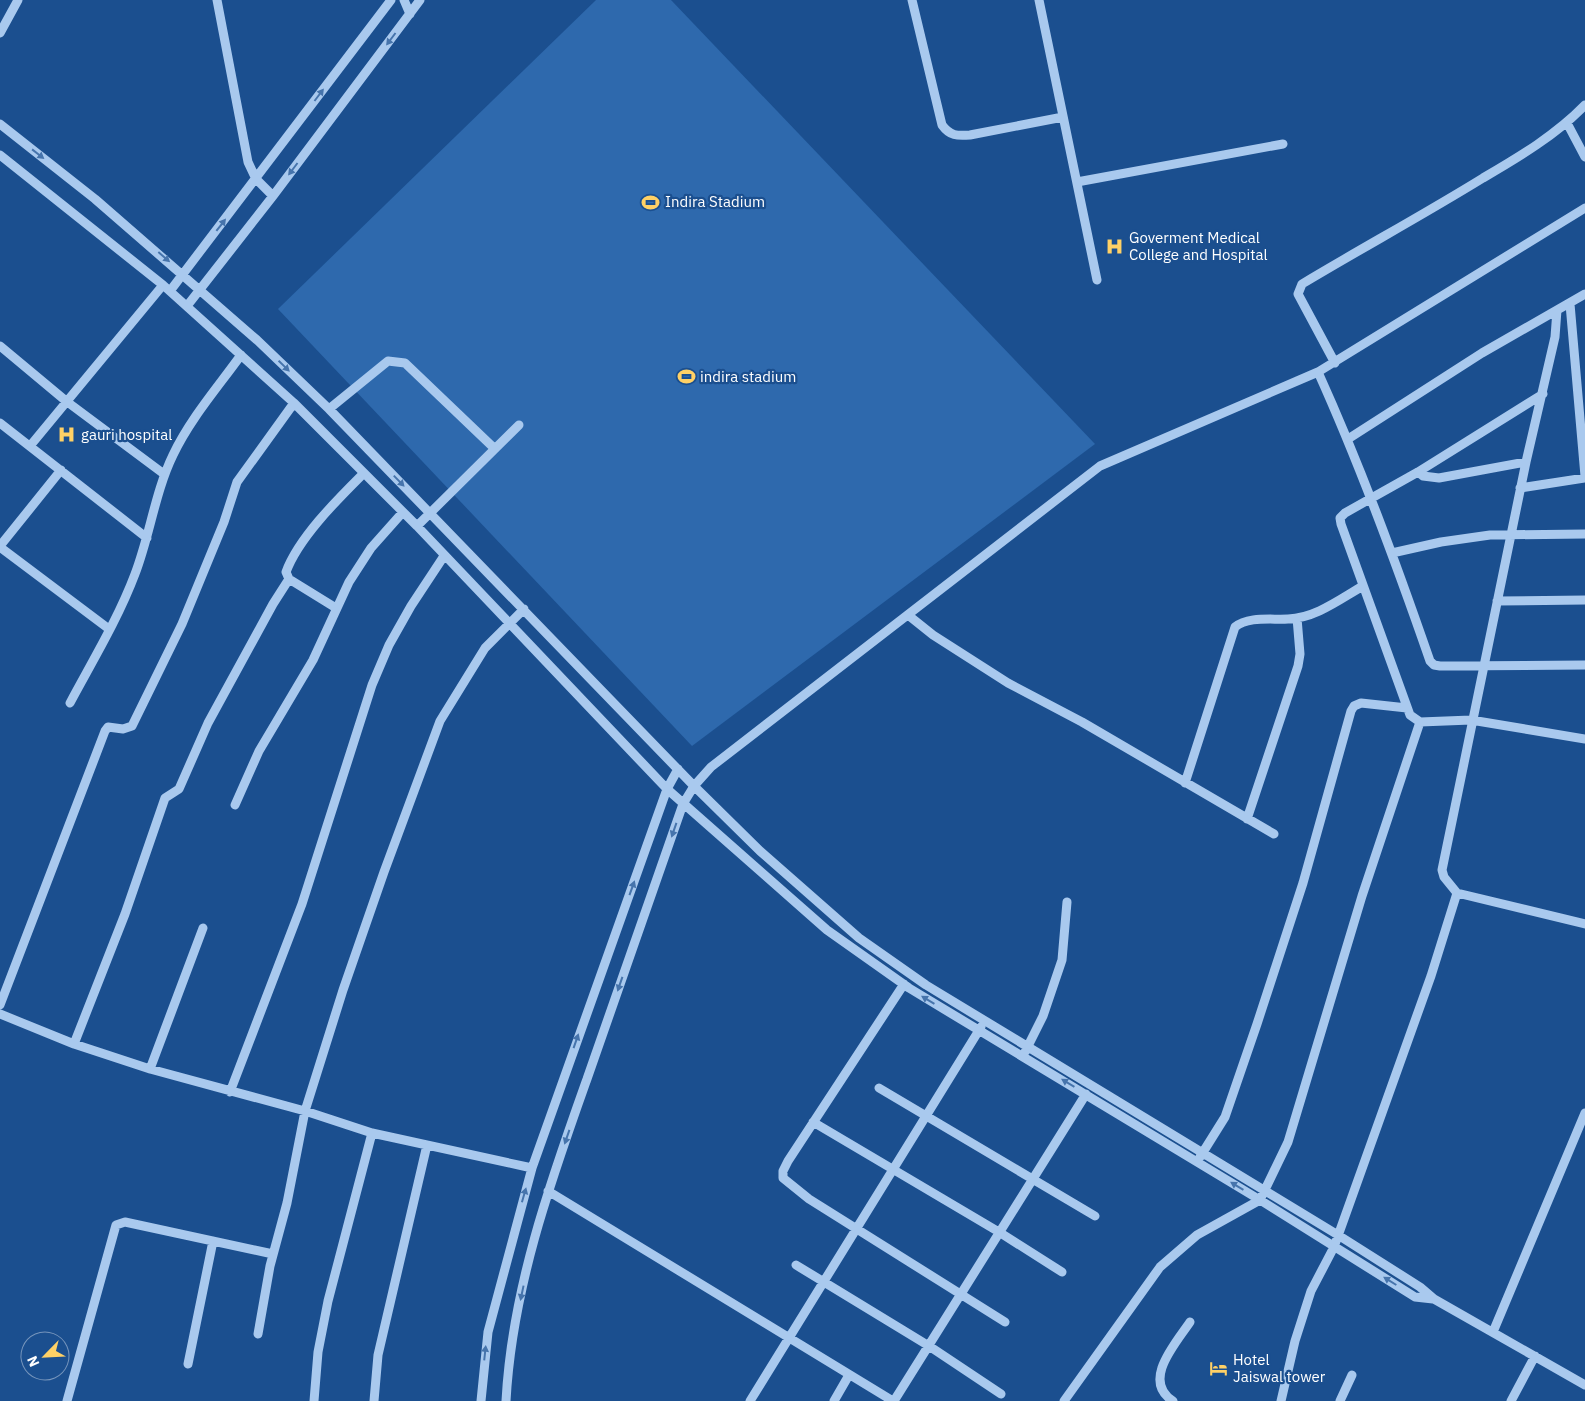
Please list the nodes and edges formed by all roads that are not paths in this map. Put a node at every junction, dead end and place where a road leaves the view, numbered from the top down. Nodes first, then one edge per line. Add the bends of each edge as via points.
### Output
1 (18, 0) edge
2 (217, 0) edge
3 (391, 0) edge
4 (404, 0) edge
5 (420, 0) edge
6 (912, 0) edge
7 (1039, 0) edge
8 (410, 14) junction
9 (0, 33) edge
10 (1585, 105) edge
11 (1063, 117) junction
12 (1567, 123) junction
13 (0, 124) edge
14 (1283, 144) dead end
15 (0, 155) edge
16 (1585, 156) edge
17 (256, 179) junction
18 (1077, 182) junction
19 (273, 196) junction
20 (1585, 208) edge
21 (183, 274) junction
22 (1097, 280) dead end
23 (166, 288) junction
24 (200, 289) junction
25 (1585, 294) edge
26 (1570, 304) junction
27 (187, 306) junction
28 (1557, 310) junction
29 (0, 346) edge
30 (241, 355) junction
31 (1335, 363) junction
32 (1318, 372) junction
33 (1543, 394) junction
34 (66, 401) junction
35 (294, 403) junction
36 (329, 409) junction
37 (0, 423) edge
38 (519, 425) dead end
39 (1348, 439) junction
40 (30, 446) junction
41 (495, 449) junction
42 (1526, 462) junction
43 (61, 470) junction
44 (1418, 472) junction
45 (364, 473) junction
46 (164, 474) junction
47 (1585, 477) edge
48 (1520, 488) junction
49 (1371, 499) junction
50 (403, 512) junction
51 (430, 512) junction
52 (417, 526) junction
53 (1511, 534) junction
54 (1585, 534) edge
55 (147, 538) junction
56 (0, 547) edge
57 (1392, 553) junction
58 (444, 556) junction
59 (289, 580) junction
60 (1363, 586) junction
61 (1585, 600) edge
62 (1496, 601) junction
63 (336, 608) junction
64 (524, 610) junction
65 (908, 615) junction
66 (1296, 618) junction
67 (509, 623) junction
68 (109, 630) junction
69 (1483, 664) junction
70 (1585, 665) edge
71 (70, 702) dead end
72 (1407, 708) junction
73 (1471, 720) junction
74 (1420, 722) junction
75 (1585, 739) edge
76 (678, 769) junction
77 (1186, 783) junction
78 (694, 786) junction
79 (666, 789) junction
80 (684, 804) junction
81 (235, 805) dead end
82 (1247, 819) junction
83 (1274, 834) dead end
84 (1457, 894) junction
85 (1068, 902) dead end
86 (1585, 924) edge
87 (203, 928) dead end
88 (904, 984) junction
89 (0, 1005) edge
90 (0, 1014) edge
91 (985, 1021) junction
92 (979, 1030) junction
93 (74, 1044) junction
94 (1027, 1047) junction
95 (1023, 1056) junction
96 (150, 1069) junction
97 (879, 1088) dead end
98 (230, 1092) junction
99 (1086, 1094) junction
100 (305, 1111) junction
101 (1585, 1113) edge
102 (928, 1116) junction
103 (813, 1122) junction
104 (372, 1133) junction
105 (426, 1145) junction
106 (1203, 1152) junction
107 (1197, 1162) junction
108 (532, 1168) junction
109 (894, 1170) junction
110 (1034, 1177) junction
111 (1265, 1190) junction
112 (548, 1191) junction
113 (1260, 1200) junction
114 (1095, 1216) dead end
115 (857, 1230) junction
116 (1000, 1232) junction
117 (1338, 1235) junction
118 (213, 1241) junction
119 (1334, 1247) junction
120 (273, 1254) junction
121 (796, 1265) dead end
122 (1062, 1272) dead end
123 (825, 1281) junction
124 (960, 1295) junction
125 (1434, 1299) junction
126 (1005, 1322) dead end
127 (1190, 1322) dead end
128 (1494, 1332) junction
129 (258, 1334) dead end
130 (789, 1339) junction
131 (929, 1346) junction
132 (1535, 1356) junction
133 (188, 1364) dead end
134 (1352, 1374) dead end
135 (849, 1375) junction
136 (1584, 1381) edge
137 (1001, 1394) dead end
138 (68, 1401) edge
139 (314, 1401) edge
140 (374, 1401) edge
141 (481, 1401) edge
142 (506, 1401) edge
143 (750, 1401) edge
144 (834, 1401) edge
145 (894, 1401) edge
146 (1064, 1401) edge
147 (1173, 1401) edge
148 (1281, 1401) edge
149 (1340, 1401) edge
150 (1511, 1401) edge

1 - 9 street
2 - 17 street via 243,144
17 -> 3 street
4 - 8 street
5 - 8 street
6 - 11 street via 942,125 947,132 956,136 970,135
7 - 11 street
8 -> 19 street
10 - 12 street
11 - 18 street
12 - 16 street
12 - 31 street via 1450,199 1302,284 1298,294
13 -> 21 street
14 - 18 street
15 - 23 street
17 - 19 street
21 -> 17 street
18 - 22 street
19 - 24 street
20 - 31 street
21 - 23 street
21 - 24 street
23 - 27 street
23 - 34 street
24 - 27 street
24 -> 36 street
25 - 26 street
26 - 28 street
26 - 47 street
27 - 30 street
28 - 33 street via 1555,338
28 - 39 street via 1482,353
29 - 34 street
30 - 35 street
30 - 46 street via 186,431
31 - 32 street
32 - 39 street
32 - 65 street via 1100,466
33 - 42 street
33 - 44 street
34 - 40 street
34 - 46 street
35 - 45 street
35 - 89 street via 238,482 182,624 132,726 123,729 108,727 105,731
36 - 41 street via 388,361 397,360 405,363
36 -> 51 street
37 - 40 street
38 - 41 street
39 - 49 street
40 - 43 street
41 - 51 street
42 - 44 street via 1440,478 1430,478
42 - 48 street
43 - 55 street
43 - 56 street
44 - 49 street
45 - 50 street
45 - 59 street via 310,532 287,568
46 - 55 street
47 - 48 street
48 - 53 street
49 - 57 street
49 - 60 street via 1340,518
50 - 52 street
50 - 63 street via 359,564
51 - 52 street
51 - 64 street
52 - 58 street
53 - 54 street
53 - 57 street via 1458,539
53 - 62 street
55 - 68 street via 135,574
56 - 68 street
57 - 69 street via 1430,661 1440,666
58 - 67 street
58 - 98 street via 389,645 372,686 302,904
59 - 63 street
59 - 93 street via 208,723 178,789 165,798 125,914
60 - 66 street via 1315,613
60 - 72 street
61 - 62 street
62 - 69 street
63 - 81 street via 313,660 259,751
64 - 67 street
64 - 76 street
65 - 77 street via 1008,683
65 - 78 street via 711,767
66 - 77 street via 1250,620 1235,626
66 - 82 street via 1298,666
67 - 79 street
67 - 100 street via 485,648 440,721 342,990
68 - 71 street
69 - 70 street
69 - 73 street
72 - 74 street via 1410,715
72 - 106 street via 1361,703 1351,711 1275,971 1224,1118
73 - 74 street
73 - 75 street
73 - 84 street via 1442,862 1444,877
74 - 111 street via 1362,896 1288,1142
76 - 78 street
76 - 79 street
77 - 82 street
78 - 80 street
78 - 91 street via 859,938 918,980
79 - 80 street
108 -> 79 street
80 - 88 street via 827,930
80 -> 112 street
82 - 83 street
84 - 86 street
84 - 117 street
85 - 94 street via 1062,960 1043,1016
87 - 96 street
92 -> 88 street
88 - 103 street
90 - 93 street
91 - 92 street
91 - 94 street
92 - 95 street
92 - 102 street
93 - 96 street
94 - 95 street
94 - 106 street
99 -> 95 street
96 - 98 street
97 - 102 street
98 - 100 street
99 - 107 street
99 - 110 street
100 - 104 street
100 - 120 street via 287,1203
101 - 128 street
102 - 109 street
102 - 110 street
103 - 109 street
103 - 115 street via 788,1161 783,1178
104 - 105 street
104 - 139 street via 328,1301 318,1352
105 - 108 street
105 - 140 street via 378,1355
106 - 107 street
106 - 111 street
113 -> 107 street
141 -> 108 street via 488,1332
109 - 115 street
109 - 116 street
110 - 114 street
110 - 116 street
111 - 113 street
111 - 117 street
112 - 130 street
112 -> 142 street via 513,1331
113 - 119 street
113 - 146 street via 1197,1235 1160,1266
115 - 123 street
115 - 124 street
116 - 122 street
116 - 124 street
117 - 119 street
117 - 125 street
118 - 120 street
118 - 133 street
118 - 138 street via 124,1222 116,1225
125 -> 119 street via 1415,1297
119 - 148 street via 1311,1291 1294,1341
120 - 129 street
121 - 123 street
123 - 130 street
123 - 131 street
124 - 126 street
124 - 131 street
125 - 128 street
127 - 147 street via 1160,1370 1160,1385
128 - 132 street
130 - 135 street
130 - 143 street
131 - 137 street
131 - 145 street
132 - 136 street
132 - 150 street
134 - 149 street
135 - 144 street
135 - 145 street

